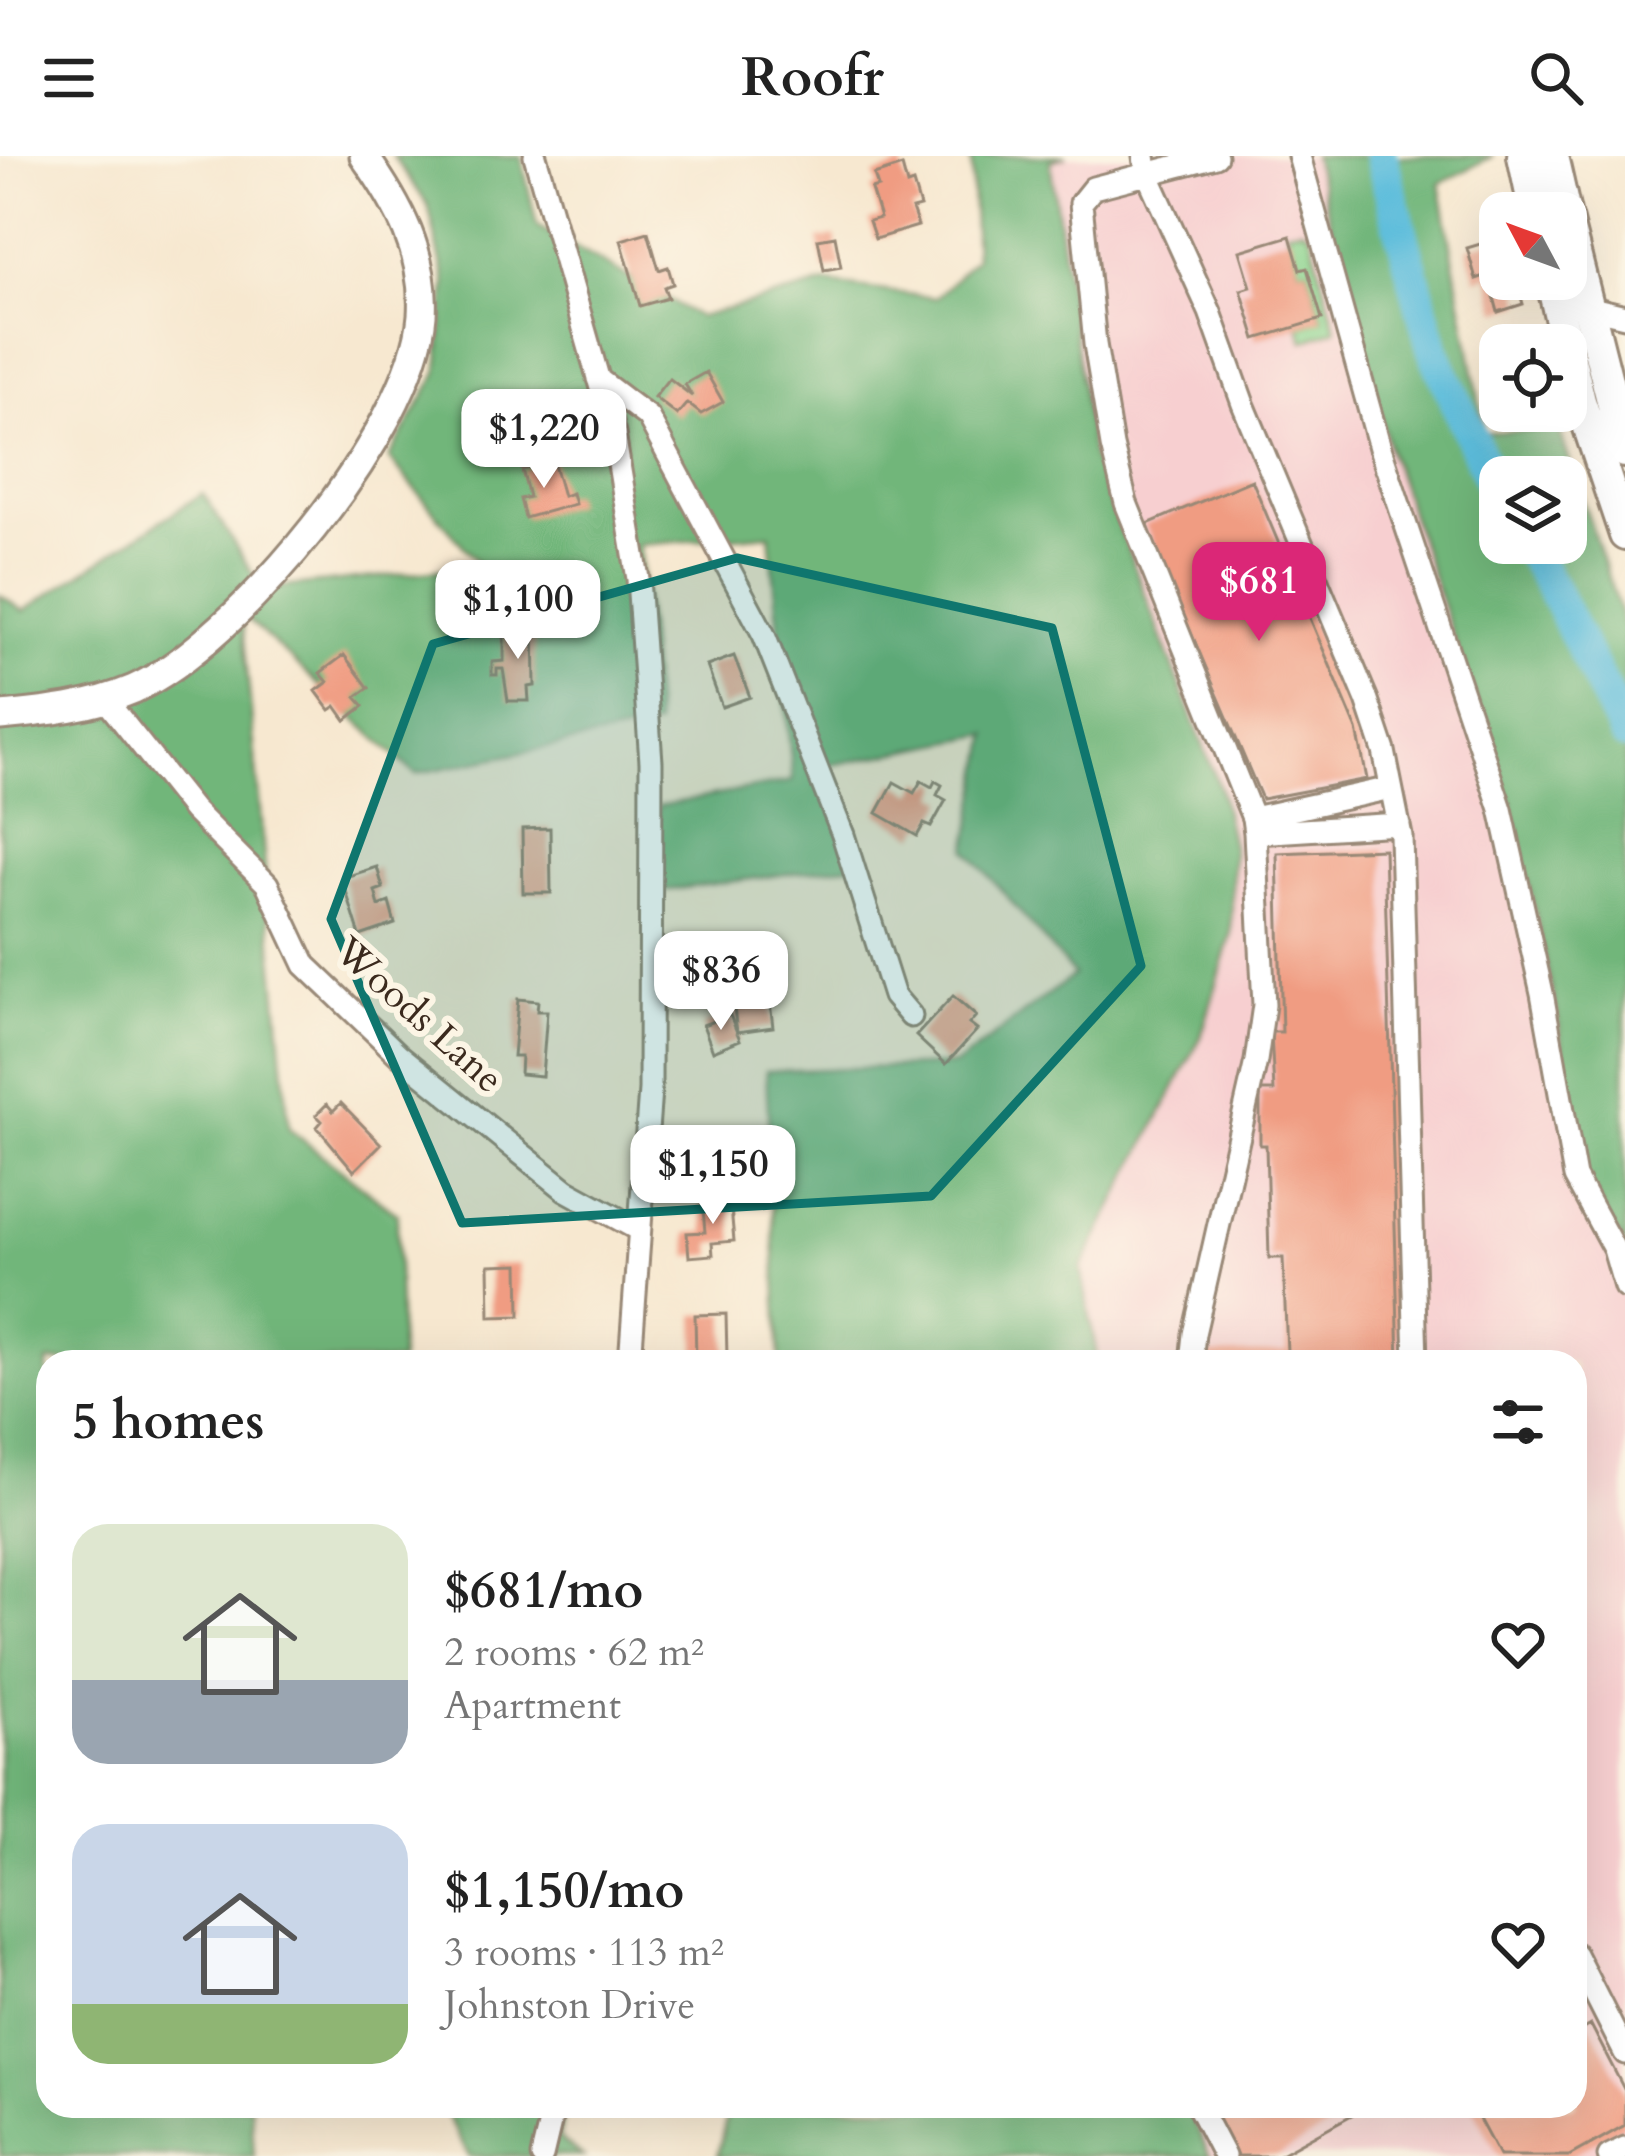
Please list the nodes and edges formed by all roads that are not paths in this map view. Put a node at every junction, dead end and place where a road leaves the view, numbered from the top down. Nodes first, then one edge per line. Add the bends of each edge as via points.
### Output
1 (364, 156) edge
2 (535, 156) edge
3 (1216, 156) edge
4 (1299, 156) edge
5 (1523, 156) edge
6 (1552, 156) edge
7 (1140, 161) edge
8 (1531, 192) edge
9 (1560, 192) edge
10 (1556, 300) edge
11 (1585, 300) edge
12 (1587, 307) junction
13 (1625, 316) edge
14 (598, 379) junction
15 (1616, 383) edge
16 (1625, 452) edge
17 (1625, 535) edge
18 (105, 699) junction
19 (0, 716) edge
20 (1391, 788) junction
21 (1399, 824) junction
22 (1254, 826) junction
23 (911, 1016) dead end
24 (639, 1230) junction
25 (1625, 1287) edge
26 (631, 1350) edge
27 (1194, 1350) edge
28 (1416, 1350) edge
29 (1587, 1976) edge
30 (1623, 2044) edge
31 (551, 2118) edge
32 (1204, 2118) edge
33 (1625, 2148) edge
34 (542, 2156) edge
35 (1224, 2156) edge
36 (1609, 2156) edge

1 - 18 main road via 394,195 419,273 422,315 395,405 335,500 251,597 175,663
2 - 14 street
3 - 7 street
4 - 25 street via 1380,448 1501,809 1575,1177
5 - 8 highway
6 - 9 highway
7 - 20 street via 1355,669
7 - 22 street via 1081,203 1109,429 1126,503
10 - 17 highway
11 - 12 highway
12 - 13 street
12 - 15 highway
14 - 23 street via 648,417 764,635 843,835 894,996
14 - 24 street via 638,579 651,763 650,1090
15 - 16 highway
18 - 19 main road
18 - 24 street, Woods Lane via 193,810 268,884 305,965 400,1055 566,1190
20 - 21 street
20 - 22 street
21 - 22 street
21 - 28 street
22 - 27 street via 1264,1005
24 - 26 street
29 - 30 street
31 - 34 street
32 - 35 street
33 - 36 street

